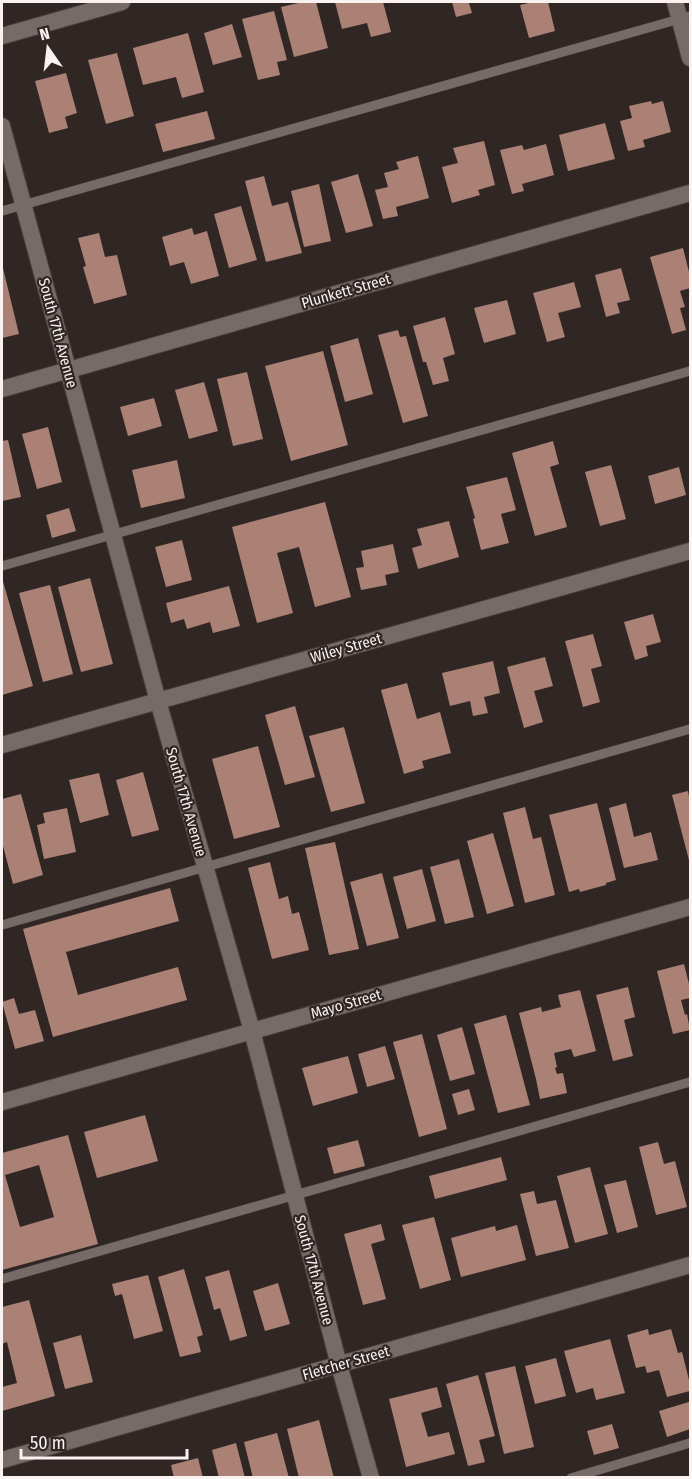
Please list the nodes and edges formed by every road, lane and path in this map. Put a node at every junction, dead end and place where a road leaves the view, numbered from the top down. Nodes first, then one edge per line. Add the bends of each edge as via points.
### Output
1 (122, 2) edge
2 (675, 2) edge
3 (685, 17) edge
4 (2, 36) edge
5 (690, 58) edge
6 (2, 126) edge
7 (690, 193) edge
8 (23, 205) junction
9 (2, 211) edge
10 (68, 370) junction
11 (690, 371) edge
12 (2, 389) edge
13 (112, 534) junction
14 (690, 551) edge
15 (2, 566) edge
16 (158, 700) junction
17 (690, 729) edge
18 (2, 746) edge
19 (205, 868) junction
20 (690, 907) edge
21 (2, 925) edge
22 (252, 1030) junction
23 (690, 1082) edge
24 (2, 1102) edge
25 (294, 1194) junction
26 (690, 1265) edge
27 (2, 1279) edge
28 (339, 1365) junction
29 (690, 1443) edge
30 (2, 1460) edge
31 (371, 1478) edge
32 (571, 1478) edge

1 - 4 street
2 - 3 street
3 - 5 street
3 - 8 lane
6 - 8 street, South 17th Avenue
7 - 10 street, Plunkett Street
8 - 9 lane
8 - 10 street, South 17th Avenue
10 - 12 street, Plunkett Street
10 - 13 street, South 17th Avenue
11 - 13 lane
13 - 15 lane
13 - 16 street, South 17th Avenue
14 - 16 street, Wiley Street
16 - 18 street, Wiley Street
16 - 19 street, South 17th Avenue
17 - 19 lane
19 - 21 lane
19 - 22 street, South 17th Avenue
20 - 22 street, Mayo Street
22 - 24 street, Mayo Street
22 - 25 street, South 17th Avenue
23 - 25 lane
25 - 27 lane
25 - 28 street, South 17th Avenue
26 - 28 street, Fletcher Street
28 - 30 street, Fletcher Street
28 - 31 street, South 17th Avenue
29 - 32 lane

